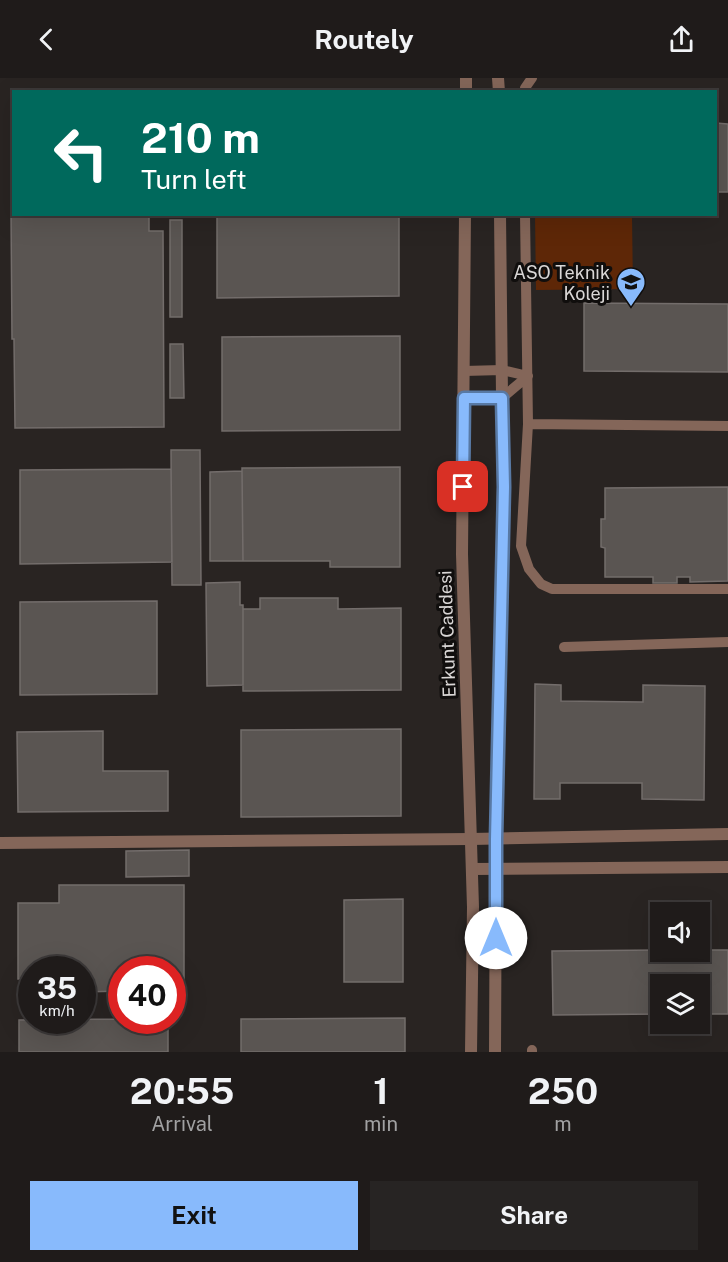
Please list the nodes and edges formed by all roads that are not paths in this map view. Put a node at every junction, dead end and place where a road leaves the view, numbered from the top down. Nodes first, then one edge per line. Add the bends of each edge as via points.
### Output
1 (465, 216) edge
2 (500, 216) edge
3 (525, 216) edge
4 (502, 370) junction
5 (464, 371) junction
6 (528, 376) junction
7 (464, 398) junction
8 (502, 398) junction
9 (528, 424) junction
10 (728, 426) edge
11 (728, 589) edge
12 (728, 642) edge
13 (564, 647) dead end
14 (728, 834) edge
15 (471, 839) junction
16 (496, 839) junction
17 (0, 843) edge
18 (728, 867) edge
19 (472, 869) junction
20 (497, 869) junction
21 (471, 1052) edge
22 (495, 1052) edge

1 - 5 street, Erkunt Caddesi
2 - 4 street
3 - 6 lane
4 - 5 lane
4 - 6 lane
4 - 8 street
5 - 7 street, Erkunt Caddesi
6 - 8 lane
6 - 9 lane
7 - 8 lane
7 - 15 street, Erkunt Caddesi via 462,554
8 - 16 street via 504,487
9 - 10 lane
9 - 11 lane via 521,546 529,569 541,584 552,589
12 - 13 lane
14 - 16 street
15 - 16 street
15 - 17 street
15 - 19 street, Erkunt Caddesi
16 - 20 street
18 - 20 street
19 - 20 street
19 - 21 street, Erkunt Caddesi
20 - 22 street

